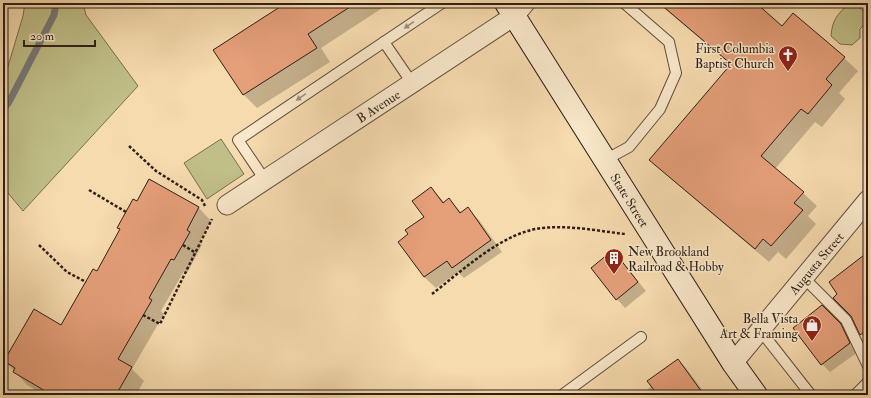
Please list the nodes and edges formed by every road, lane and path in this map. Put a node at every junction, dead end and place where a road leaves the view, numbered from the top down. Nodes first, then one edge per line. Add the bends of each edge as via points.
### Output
1 (442, 3) edge
2 (624, 3) edge
3 (515, 7) edge
4 (384, 42) junction
5 (412, 83) junction
6 (129, 146) dead end
7 (605, 160) junction
8 (265, 180) junction
9 (89, 190) dead end
10 (868, 200) edge
11 (227, 204) dead end
12 (205, 207) dead end
13 (126, 212) dead end
14 (209, 213) dead end
15 (653, 236) junction
16 (39, 245) dead end
17 (183, 245) dead end
18 (196, 253) junction
19 (803, 277) junction
20 (86, 282) dead end
21 (432, 294) dead end
22 (143, 316) dead end
23 (760, 330) junction
24 (641, 337) dead end
25 (733, 363) junction
26 (868, 366) edge
27 (868, 382) edge
28 (562, 395) edge
29 (756, 395) edge
30 (811, 395) edge
31 (855, 395) edge

1 -> 4 lane
2 - 7 lane via 669,42 676,73 660,109 629,147
3 - 5 street, B Avenue
3 - 7 main road, State Street
4 - 5 lane
4 -> 8 lane via 238,140
5 - 8 street, B Avenue
6 - 12 path via 156,171 202,200
7 - 15 main road, State Street
8 - 11 street, B Avenue
9 - 13 path
10 - 19 street, Augusta Street
14 - 18 path via 212,220
15 - 21 path via 542,228 512,236
15 - 25 main road, State Street
16 - 20 path via 67,272
17 - 18 path
18 - 22 path via 160,324
19 - 23 street, Augusta Street
19 - 26 lane via 846,320
23 - 25 street, Augusta Street
23 - 30 lane
24 - 28 lane
25 - 29 main road, State Street
27 - 31 lane

